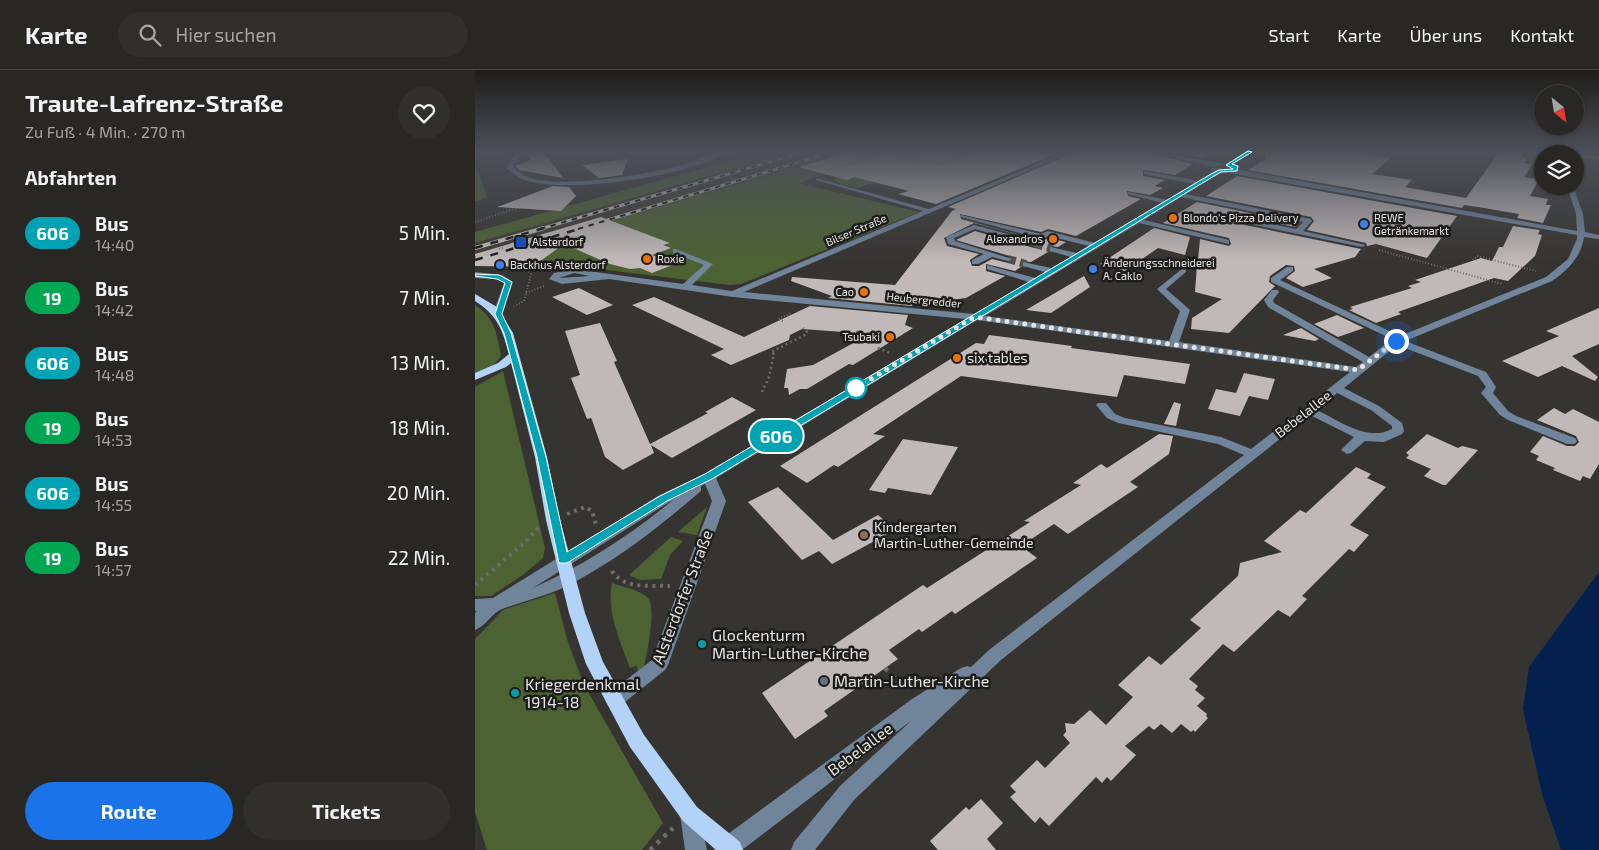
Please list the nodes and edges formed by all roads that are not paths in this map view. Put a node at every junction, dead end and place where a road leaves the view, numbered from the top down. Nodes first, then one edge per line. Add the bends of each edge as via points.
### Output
1 (851, 188) edge
2 (984, 188) edge
3 (1190, 188) edge
4 (1339, 188) edge
5 (1130, 193) dead end
6 (1179, 195) junction
7 (1573, 195) edge
8 (1168, 202) junction
9 (930, 211) junction
10 (963, 216) dead end
11 (1136, 220) junction
12 (1248, 221) dead end
13 (1297, 232) junction
14 (1581, 234) junction
15 (1599, 237) edge
16 (1226, 242) dead end
17 (1035, 244) tunnel mouth
18 (1095, 245) junction
19 (1362, 245) dead end
20 (967, 247) junction
21 (1053, 249) tunnel mouth
22 (676, 251) dead end
23 (951, 254) dead end
24 (991, 254) junction
25 (1077, 256) junction
26 (1008, 259) tunnel mouth
27 (975, 262) dead end
28 (1027, 264) tunnel mouth
29 (990, 267) dead end
30 (1290, 269) dead end
31 (1183, 270) dead end
32 (1051, 271) junction
33 (475, 275) edge
34 (606, 277) dead end
35 (1036, 281) junction
36 (686, 286) junction
37 (1275, 292) dead end
38 (733, 294) junction
39 (475, 297) edge
40 (498, 314) junction
41 (974, 317) junction
42 (1398, 340) junction
43 (1173, 345) junction
44 (514, 354) junction
45 (1369, 361) junction
46 (1358, 370) junction
47 (475, 377) edge
48 (1336, 388) junction
49 (1102, 405) dead end
50 (1309, 410) junction
51 (1360, 437) junction
52 (1571, 441) dead end
53 (1347, 450) dead end
54 (1253, 454) junction
55 (709, 477) junction
56 (563, 560) junction
57 (568, 578) junction
58 (496, 604) junction
59 (475, 605) edge
60 (475, 623) edge
61 (995, 655) junction
62 (613, 700) junction
63 (690, 814) junction
64 (728, 849) edge
65 (696, 850) edge
66 (802, 850) edge

1 - 9 street
2 - 9 street, Bilser Straße
3 - 6 street
4 - 14 street
5 - 8 street
6 - 8 street
6 - 13 street via 1309,221
7 - 14 street, Bebelallee
8 - 11 street
9 - 38 street, Bilser Straße
10 - 18 street via 1042,237 1048,234
11 - 16 street
11 - 18 street
12 - 13 street
13 - 19 street
14 - 15 street
14 - 42 street, Bebelallee via 1578,254 1555,276
17 - 20 street via 974,228 950,237 951,242
18 - 25 street
20 - 23 street
20 - 24 street
21 - 25 street
22 - 36 street via 709,264
24 - 26 street
24 - 27 street
25 - 32 street
28 - 32 street
29 - 35 street
30 - 42 street via 1274,280
31 - 43 street via 1161,290 1185,310
32 - 35 street
33 - 40 street via 499,277 509,282
34 - 36 street, Heubergredder
35 - 41 street
36 - 38 street, Heubergredder
37 - 45 street via 1268,300 1271,305
38 - 41 street, Heubergredder
39 - 40 main road
40 - 44 main road
41 - 43 street, Heubergredder
41 - 55 street
42 - 45 street, Bebelallee
42 - 52 street via 1482,374 1491,387 1487,393 1504,413
43 - 46 street, Heubergredder
44 - 47 main road via 502,365
44 - 56 main road
45 - 46 street, Bebelallee
46 - 48 street, Bebelallee
48 - 50 street, Bebelallee
48 - 51 street via 1375,408 1398,425 1398,431 1384,438
49 - 54 street via 1111,416 1122,421 1221,441
50 - 51 street
50 - 54 street, Bebelallee
51 - 53 street
54 - 61 street, Bebelallee
55 - 56 street via 663,499
55 - 57 street via 682,501 607,555
55 - 62 street, Alsterdorfer Straße via 719,501 659,665
56 - 57 main road
56 - 58 street
57 - 58 street
57 - 62 main road via 595,664
58 - 59 street
58 - 60 street
61 - 64 street, Bebelallee via 918,705
61 - 66 street, Bebelallee via 847,793
62 - 63 main road via 637,741
63 - 64 main road
63 - 65 street

